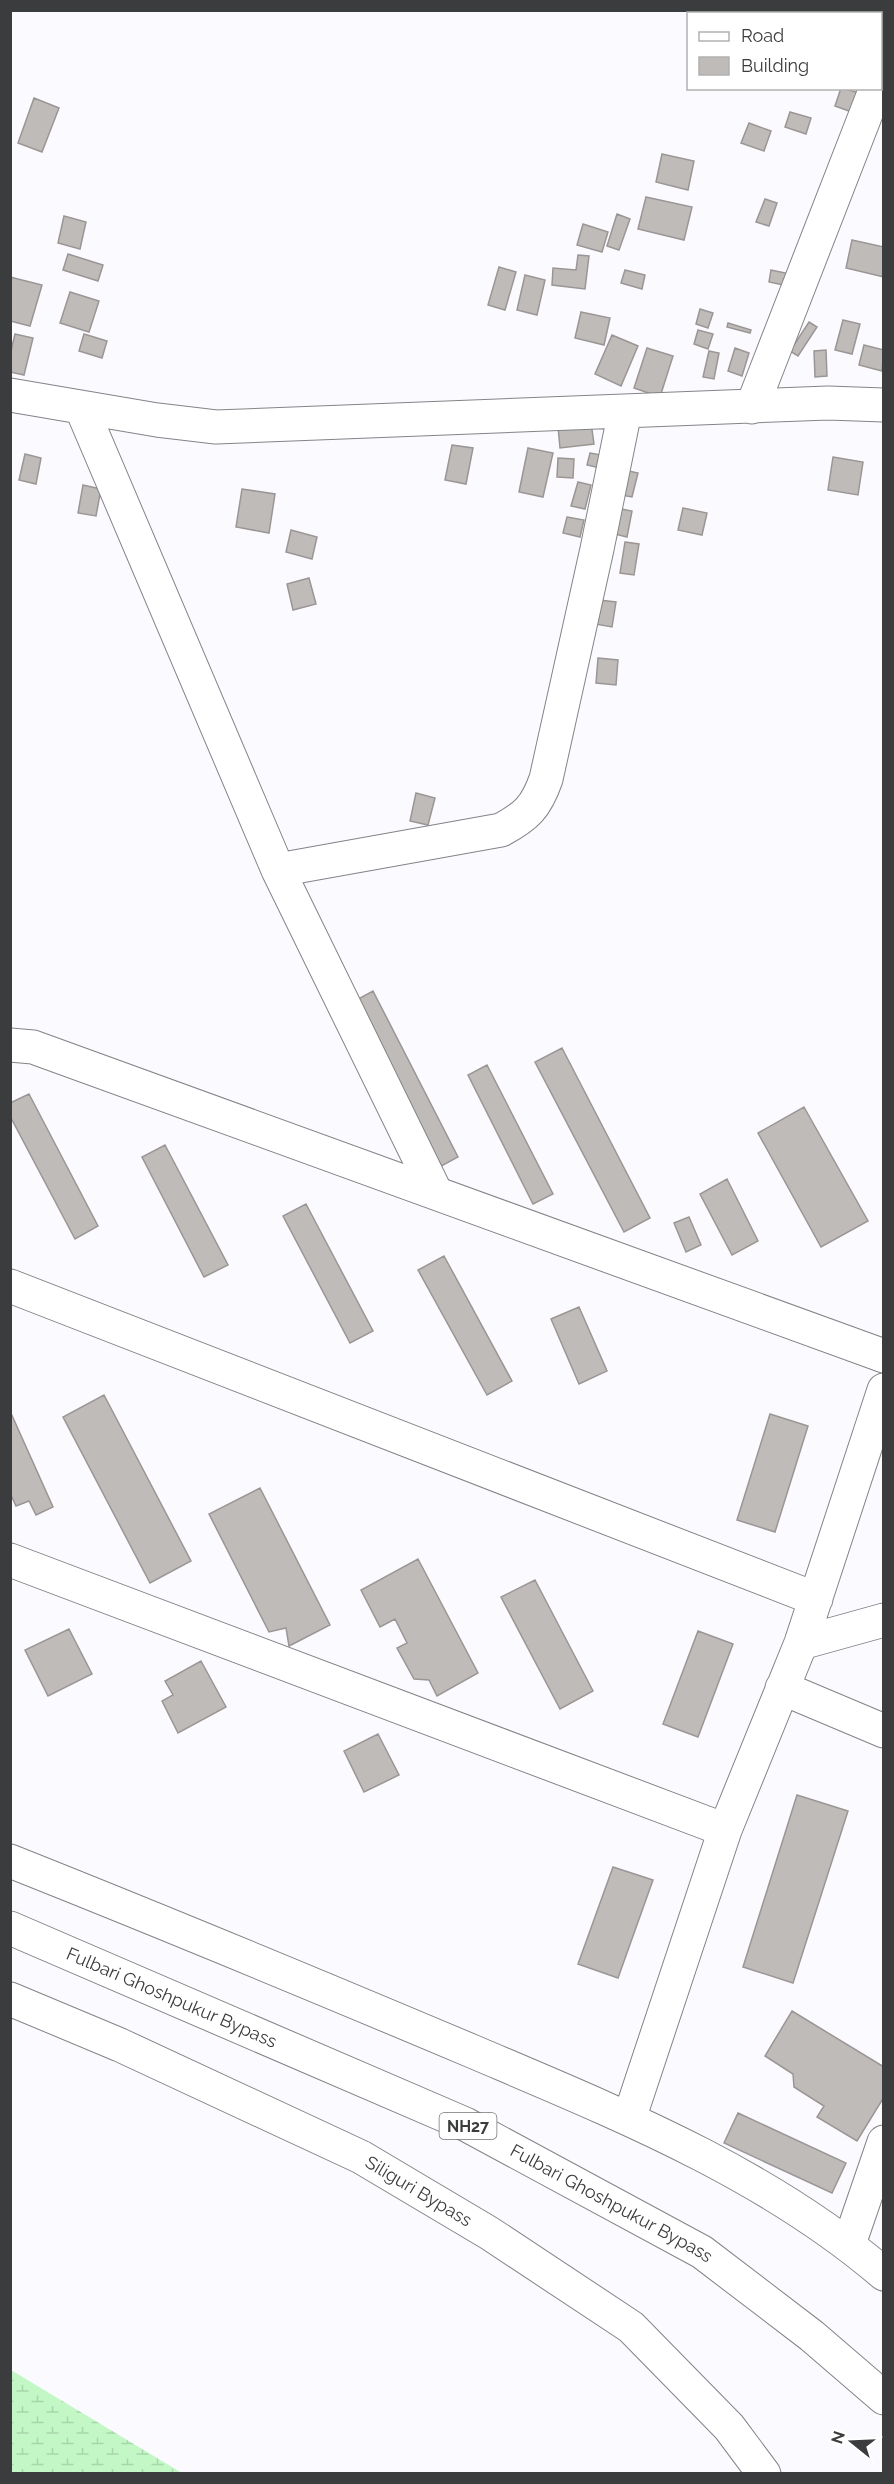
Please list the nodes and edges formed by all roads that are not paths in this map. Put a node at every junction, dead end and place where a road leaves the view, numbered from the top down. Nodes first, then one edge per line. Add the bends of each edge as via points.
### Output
1 (875, 90) edge
2 (10, 395) edge
3 (884, 405) edge
4 (81, 407) junction
5 (752, 407) junction
6 (625, 411) junction
7 (278, 870) junction
8 (10, 1045) edge
9 (436, 1193) junction
10 (10, 1286) edge
11 (884, 1356) edge
12 (884, 1390) edge
13 (10, 1560) edge
14 (816, 1599) junction
15 (884, 1620) edge
16 (801, 1643) junction
17 (782, 1688) junction
18 (884, 1731) edge
19 (725, 1830) junction
20 (10, 1861) edge
21 (10, 1928) edge
22 (10, 1999) edge
23 (629, 2119) junction
24 (884, 2142) edge
25 (849, 2244) junction
26 (884, 2274) edge
27 (884, 2398) edge
28 (764, 2474) edge

1 - 5 main road
2 - 4 main road
3 - 5 main road
4 - 6 main road via 216,427
4 - 7 main road
5 - 6 main road
6 - 7 main road via 546,779 530,812 501,830
7 - 9 main road
8 - 9 main road via 33,1047
9 - 11 main road
10 - 14 main road
12 - 14 main road
13 - 19 main road
14 - 16 main road
15 - 16 main road
16 - 17 main road
17 - 18 main road
17 - 19 main road
19 - 23 main road
20 - 23 main road via 269,1964
21 - 27 main road, Fulbari Ghoshpukur Bypass / NH27 via 465,2124 641,2218 702,2252 812,2336
22 - 28 main road, Siliguri Bypass via 120,2044 361,2157 489,2233 631,2327 729,2427
23 - 25 main road via 739,2175
24 - 25 main road
25 - 26 main road

